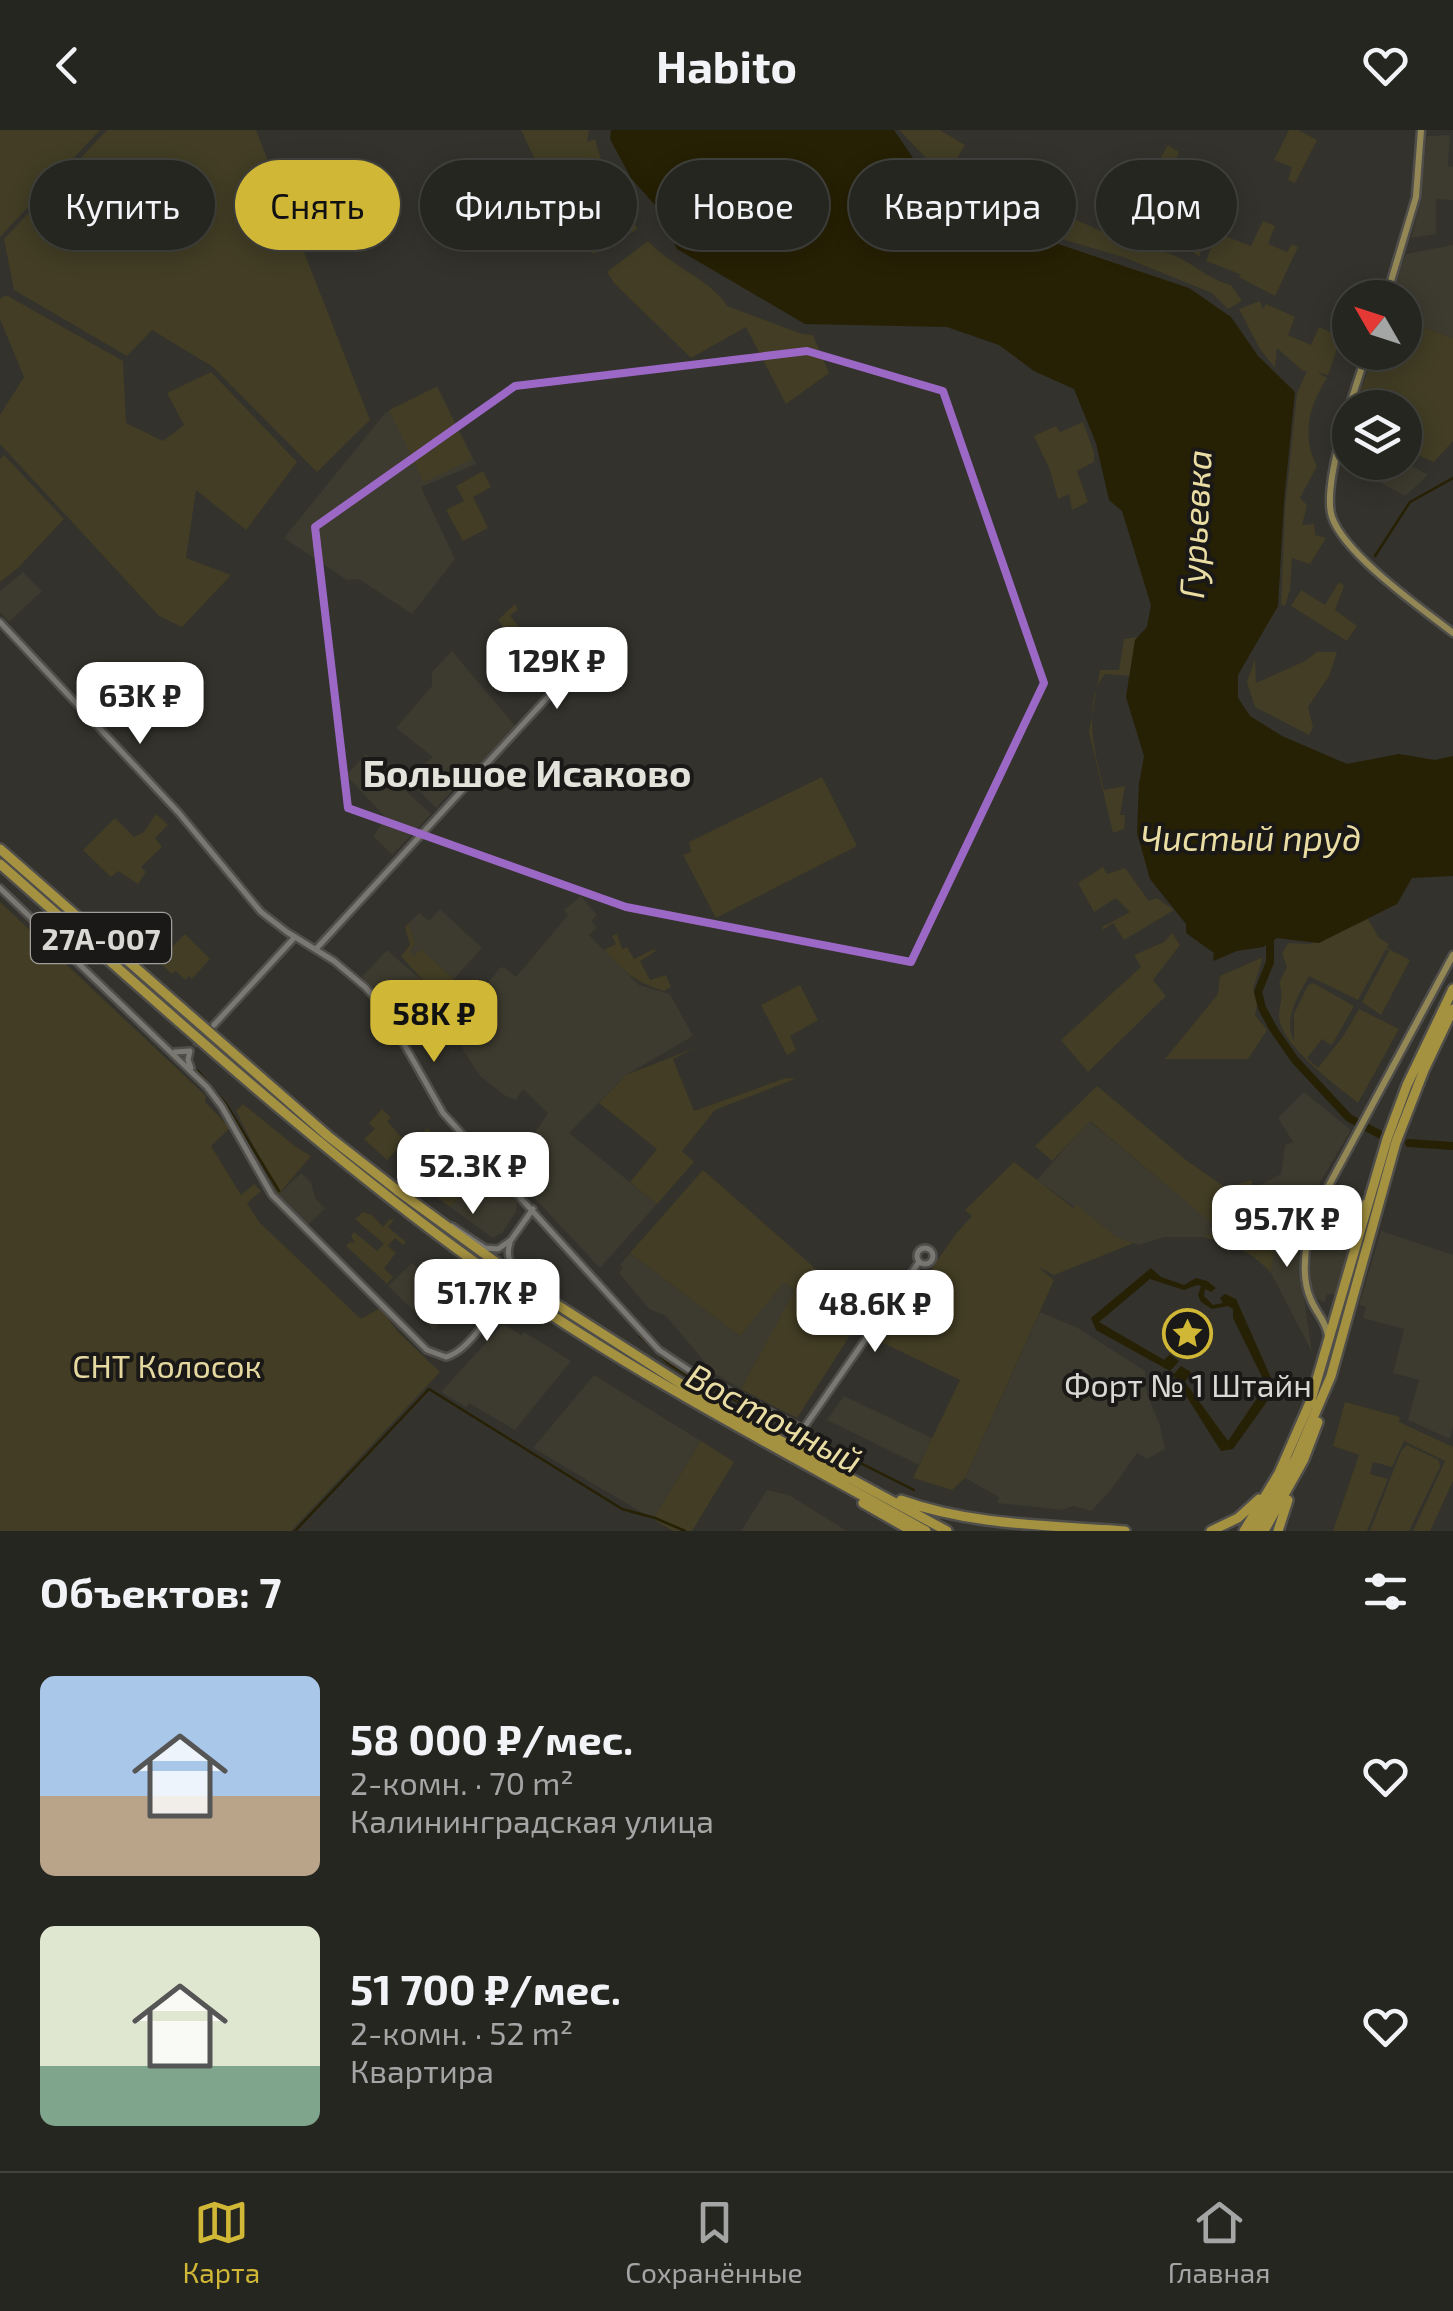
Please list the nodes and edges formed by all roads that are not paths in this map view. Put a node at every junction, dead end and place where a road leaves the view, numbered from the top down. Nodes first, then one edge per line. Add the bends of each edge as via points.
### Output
1 (1421, 130) edge
2 (1391, 280) edge
3 (1361, 370) edge
4 (0, 622) edge
5 (1453, 633) edge
6 (581, 662) dead end
7 (0, 849) edge
8 (0, 864) edge
9 (0, 888) edge
10 (280, 928) junction
11 (295, 937) junction
12 (288, 946) junction
13 (316, 949) junction
14 (1453, 956) edge
15 (1453, 990) edge
16 (1453, 1009) edge
17 (214, 1025) tunnel mouth
18 (192, 1048) junction
19 (172, 1051) junction
20 (181, 1060) junction
21 (192, 1071) junction
22 (1392, 1140) junction
23 (1370, 1193) junction
24 (524, 1200) junction
25 (1320, 1202) junction
26 (534, 1209) junction
27 (436, 1219) junction
28 (526, 1220) junction
29 (545, 1222) junction
30 (511, 1240) junction
31 (919, 1262) dead end
32 (492, 1274) junction
33 (526, 1298) junction
34 (556, 1305) junction
35 (492, 1308) junction
36 (1329, 1342) junction
37 (1331, 1376) junction
38 (1279, 1472) junction
39 (819, 1474) junction
40 (1297, 1474) junction
41 (866, 1487) junction
42 (912, 1531) edge
43 (926, 1531) edge
44 (947, 1531) edge
45 (1125, 1531) edge
46 (1211, 1531) edge
47 (1244, 1531) edge
48 (1254, 1531) edge
49 (1264, 1531) edge
50 (1278, 1531) edge

1 - 2 main road via 1416,197
3 - 5 main road via 1342,428 1333,520 1382,578
4 - 10 street
6 - 13 street
7 - 27 highway, 27А-007 via 296,1109
8 - 32 highway, 27А-007 via 310,1135
9 - 19 street
10 - 11 street
10 - 12 street
11 - 12 street
11 - 13 street
12 - 17 street
13 - 24 street via 383,1008 443,1113
14 - 25 main road
15 - 22 highway via 1408,1085
16 - 22 highway
18 - 19 street
18 - 20 street
18 - 21 street
19 - 20 street
20 - 21 street
21 - 35 street via 222,1107 272,1195 428,1350 441,1357 455,1354
22 - 23 highway
22 - 37 highway
23 - 25 main road via 1356,1218 1338,1224
23 - 36 highway
24 - 26 street
24 - 28 street
25 - 36 main road via 1308,1232 1305,1280
26 - 28 street
26 - 29 street
27 - 30 street via 492,1250
27 - 34 highway, 27А-007
28 - 29 street
28 - 30 street
29 - 31 street via 669,1358 802,1429
30 - 34 street via 511,1266
32 - 33 highway, 27А-007
32 - 35 street
33 - 35 street
33 - 39 highway, 27А-007
34 - 41 highway, 27А-007 via 711,1403
36 - 38 highway
37 - 40 highway
37 - 48 highway via 1296,1458
38 - 46 highway via 1246,1512
38 - 47 highway
39 - 42 highway
39 - 43 highway, 27А-007
40 - 49 highway
40 - 50 highway
41 - 44 highway, 27А-007
41 - 45 highway via 958,1517

